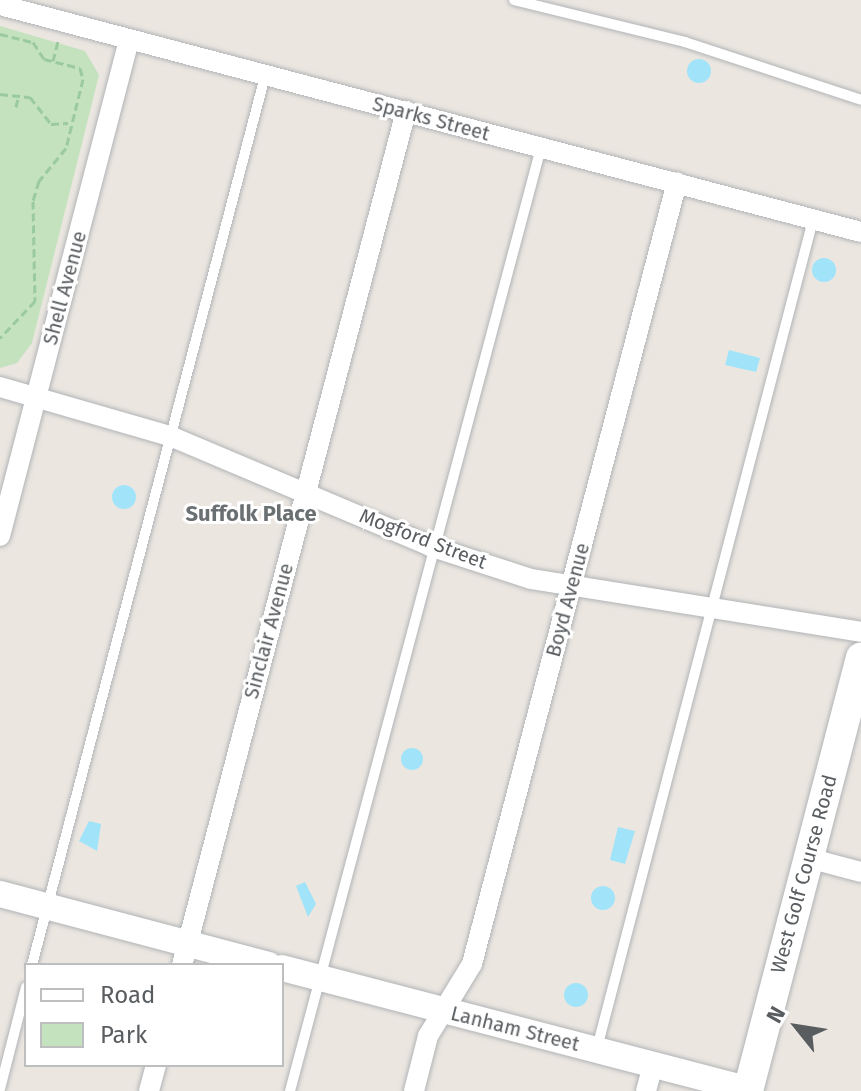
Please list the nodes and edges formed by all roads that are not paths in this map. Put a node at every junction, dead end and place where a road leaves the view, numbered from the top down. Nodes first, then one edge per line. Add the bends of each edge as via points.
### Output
1 (514, 0) edge
2 (0, 5) edge
3 (129, 40) junction
4 (265, 76) junction
5 (861, 100) edge
6 (406, 111) junction
7 (541, 148) junction
8 (677, 182) junction
9 (813, 220) junction
10 (861, 232) edge
11 (0, 387) edge
12 (37, 394) junction
13 (170, 436) junction
14 (306, 489) junction
15 (0, 536) edge
16 (434, 548) junction
17 (573, 583) junction
18 (709, 612) junction
19 (861, 632) edge
20 (861, 658) edge
21 (808, 858) junction
22 (861, 872) edge
23 (0, 894) edge
24 (47, 906) junction
25 (185, 954) edge
26 (33, 963) edge
27 (254, 963) edge
28 (284, 969) edge
29 (321, 979) junction
30 (24, 995) edge
31 (443, 1010) junction
32 (597, 1050) junction
33 (653, 1064) junction
34 (155, 1067) edge
35 (0, 1089) edge
36 (748, 1090) edge
37 (149, 1091) edge
38 (290, 1091) edge
39 (414, 1091) edge
40 (646, 1091) edge

1 - 5 lane via 685,42
2 - 3 street, Sparks Street
3 - 4 street, Sparks Street
3 - 12 street, Shell Avenue
4 - 6 street, Sparks Street
4 - 13 lane
6 - 7 street, Sparks Street
6 - 14 street, Sinclair Avenue
7 - 8 street, Sparks Street
7 - 16 lane
8 - 9 street, Sparks Street
8 - 17 street, Boyd Avenue
9 - 10 street, Sparks Street
9 - 18 lane
11 - 12 street, Mogford Street
12 - 13 street, Mogford Street
12 - 15 street, Shell Avenue
13 - 14 street, Mogford Street
13 - 24 lane
14 - 16 street, Mogford Street
14 - 25 street, Sinclair Avenue
16 - 17 street, Mogford Street via 531,579
16 - 29 lane
17 - 18 street, Mogford Street
17 - 31 street, Boyd Avenue via 472,964
18 - 19 street, Mogford Street
18 - 32 lane
20 - 21 main road, West Golf Course Road
21 - 22 street
21 - 36 main road, West Golf Course Road
23 - 24 street
24 - 25 street
24 - 26 lane
25 - 27 street
28 - 29 street, Lanham Street
29 - 31 street, Lanham Street
29 - 38 lane
30 - 35 lane
31 - 32 street, Lanham Street
31 - 39 street, Boyd Avenue
32 - 33 street, Lanham Street
33 - 36 street, Lanham Street
33 - 40 street
34 - 37 street

